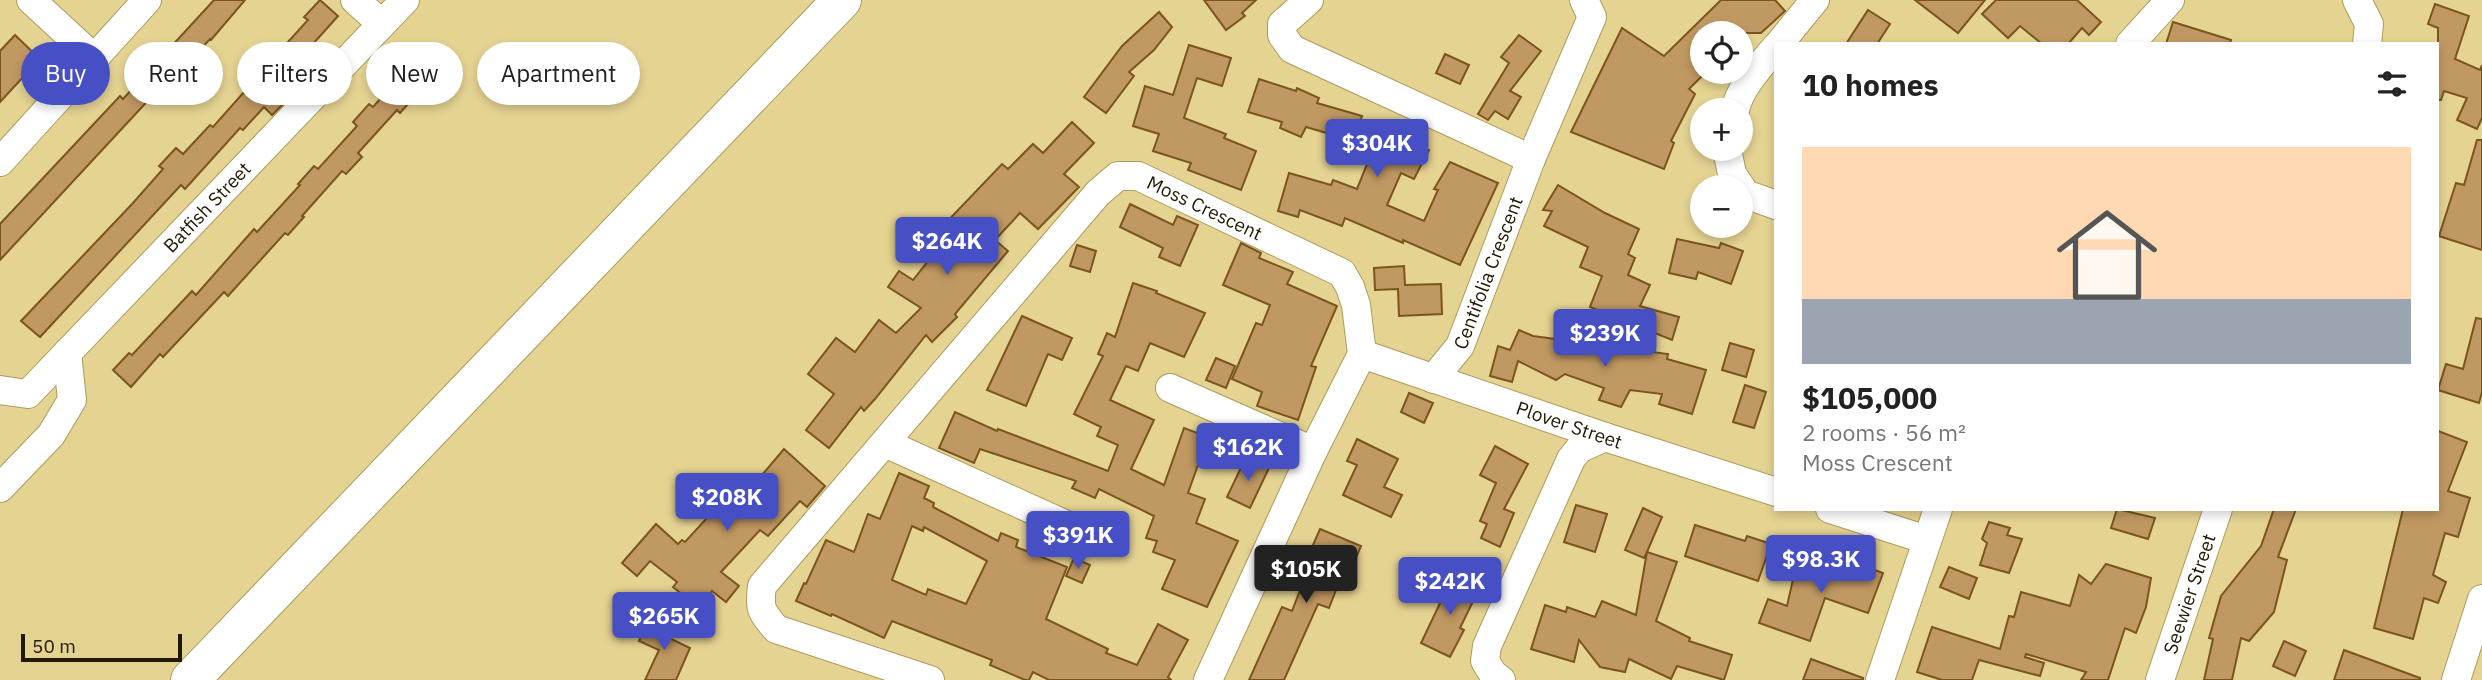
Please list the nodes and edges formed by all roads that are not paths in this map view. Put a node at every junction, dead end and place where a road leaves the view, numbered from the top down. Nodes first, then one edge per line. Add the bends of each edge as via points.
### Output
1 (31, 0) edge
2 (148, 0) edge
3 (355, 0) edge
4 (405, 0) edge
5 (842, 0) edge
6 (860, 0) edge
7 (1309, 0) edge
8 (1584, 0) edge
9 (1815, 0) edge
10 (2170, 0) edge
11 (2357, 0) edge
12 (382, 24) junction
13 (77, 42) edge
14 (110, 42) edge
15 (1780, 42) edge
16 (2132, 42) edge
17 (2367, 42) edge
18 (1774, 50) edge
19 (1739, 98) edge
20 (53, 105) edge
21 (1531, 159) junction
22 (0, 162) edge
23 (1753, 197) edge
24 (1774, 204) edge
25 (67, 353) junction
26 (1362, 354) junction
27 (1433, 379) junction
28 (1170, 388) dead end
29 (0, 390) edge
30 (1605, 437) junction
31 (885, 443) junction
32 (1313, 452) junction
33 (0, 488) edge
34 (1774, 491) edge
35 (1836, 511) edge
36 (1937, 511) edge
37 (2217, 511) edge
38 (1073, 528) dead end
39 (1927, 540) junction
40 (2482, 599) edge
41 (190, 680) edge
42 (211, 680) edge
43 (930, 680) edge
44 (1208, 680) edge
45 (1501, 680) edge
46 (1880, 680) edge
47 (2160, 680) edge
48 (2456, 680) edge

1 - 13 street
2 - 14 street
3 - 12 street
4 - 12 street, Batfish Street
5 - 41 highway
6 - 42 highway
7 - 21 street via 1282,24 1282,35 1292,49
8 - 21 street, Centifolia Crescent via 1592,17
9 - 15 street
10 - 16 street
11 - 17 street via 2368,24
12 - 25 street, Batfish Street
18 - 19 street
20 - 22 street
21 - 27 street, Centifolia Crescent via 1460,346
23 - 24 street
25 - 29 street, Batfish Street via 28,394
25 - 33 street via 72,400 51,435
26 - 27 street, Plover Street
26 - 31 street, Moss Crescent via 1356,304 1342,273 1138,176 1118,176 1098,193
26 - 32 street
27 - 30 street, Plover Street
28 - 32 street
30 - 34 street, Plover Street
30 - 45 street via 1579,449 1571,459 1487,646 1485,661
31 - 38 street
31 - 43 street, Moss Crescent via 762,586 760,604 776,629
32 - 44 street
35 - 39 street
36 - 39 street
37 - 47 street, Seewier Street
39 - 46 street
40 - 48 street

